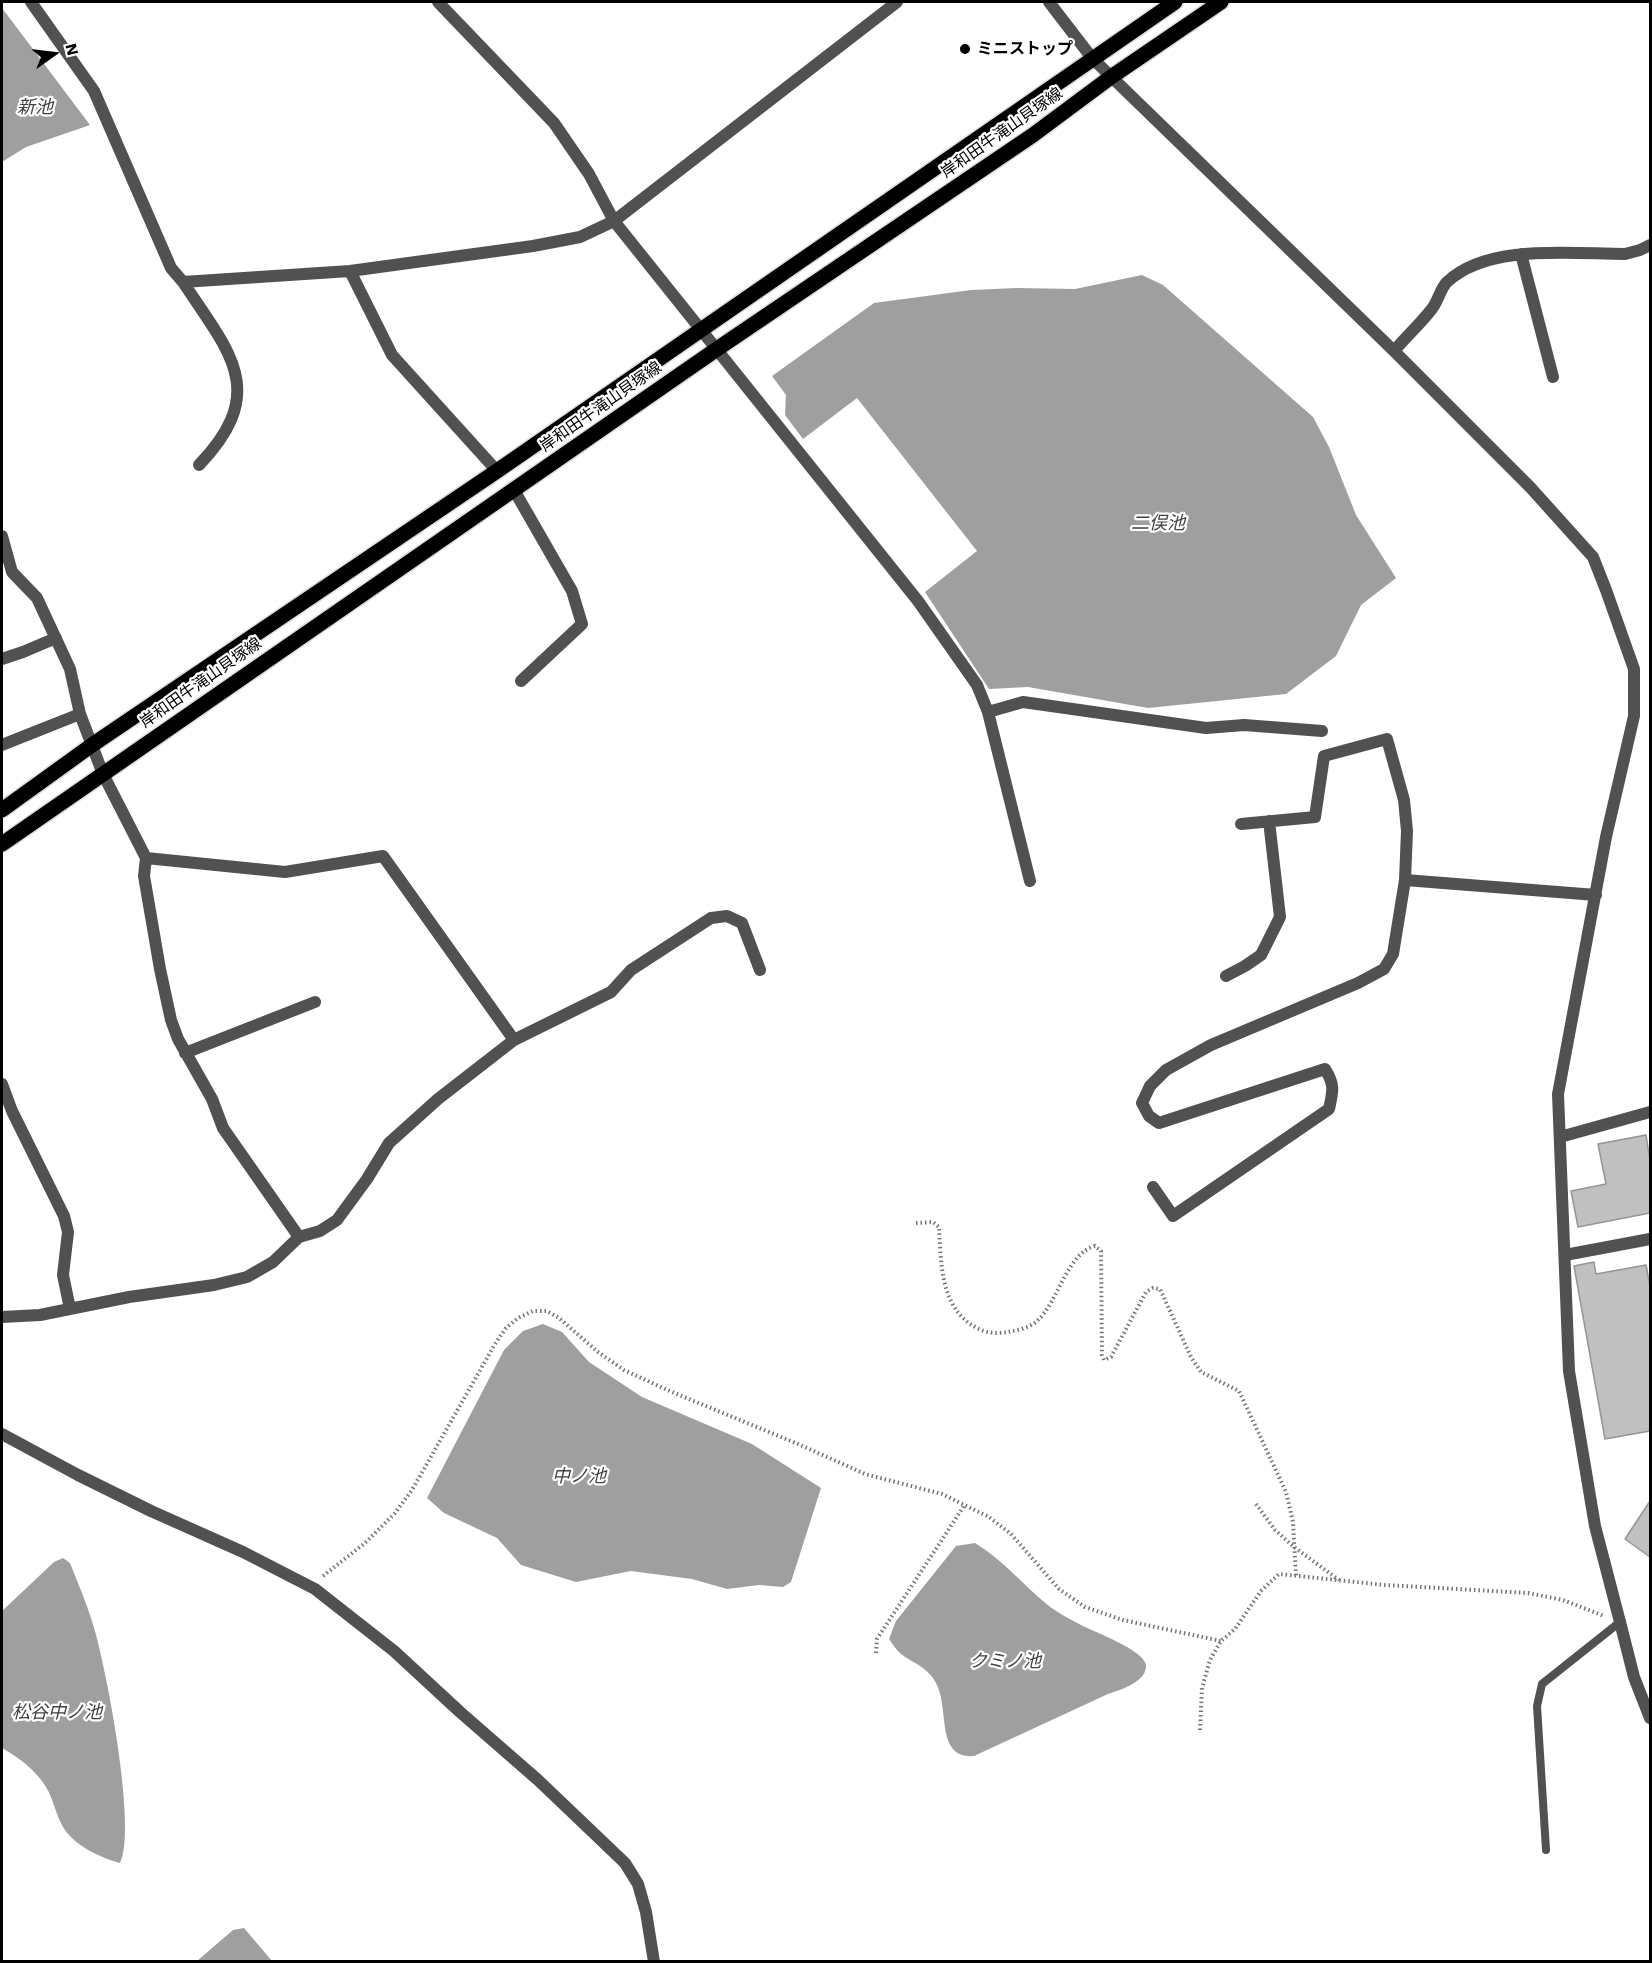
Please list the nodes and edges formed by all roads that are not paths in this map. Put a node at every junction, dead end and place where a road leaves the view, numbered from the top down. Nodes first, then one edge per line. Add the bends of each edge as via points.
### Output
1 (31, 2) edge
2 (438, 2) edge
3 (897, 2) edge
4 (1049, 2) edge
5 (1175, 2) edge
6 (1221, 2) edge
7 (1092, 58) junction
8 (1111, 77) junction
9 (614, 221) junction
10 (1650, 245) edge
11 (1521, 254) junction
12 (351, 271) junction
13 (183, 282) junction
14 (701, 330) junction
15 (717, 349) junction
16 (1394, 351) junction
17 (1553, 377) dead end
18 (199, 465) dead end
19 (497, 471) junction
20 (514, 490) junction
21 (2, 536) edge
22 (56, 638) junction
23 (2, 659) edge
24 (520, 681) dead end
25 (988, 712) junction
26 (80, 714) junction
27 (1322, 731) dead end
28 (2, 745) edge
29 (92, 745) junction
30 (103, 774) junction
31 (2, 810) edge
32 (1269, 822) junction
33 (1241, 824) dead end
34 (2, 844) edge
35 (146, 858) junction
36 (1405, 880) junction
37 (1030, 881) dead end
38 (1596, 895) junction
39 (760, 970) dead end
40 (1226, 976) dead end
41 (315, 1002) dead end
42 (514, 1040) junction
43 (185, 1053) junction
44 (2, 1084) edge
45 (1650, 1112) edge
46 (1560, 1137) junction
47 (1153, 1187) dead end
48 (299, 1237) junction
49 (1650, 1239) edge
50 (1565, 1255) junction
51 (70, 1309) junction
52 (2, 1317) edge
53 (2, 1434) edge
54 (1620, 1622) junction
55 (1650, 1719) edge
56 (1546, 1850) dead end
57 (654, 1962) edge

1 - 13 street via 94,91 171,268
2 - 9 street via 554,123 589,174
3 - 9 street
4 - 7 street
5 - 7 main road, 岸和田牛滝山貝塚線
6 - 8 main road, 岸和田牛滝山貝塚線
7 - 8 street
7 - 14 main road, 岸和田牛滝山貝塚線
8 - 15 main road, 岸和田牛滝山貝塚線 via 1033,135
8 - 16 street
9 - 12 street via 580,237
9 - 14 street
10 - 11 street via 1625,254
11 - 16 street via 1485,261 1445,284 1433,308
11 - 17 street
12 - 13 street
12 - 19 street via 392,355
13 - 18 street via 226,348 238,379 233,416 217,446
14 - 15 street
14 - 19 main road, 岸和田牛滝山貝塚線
15 - 20 main road, 岸和田牛滝山貝塚線
15 - 25 street via 918,601 977,685
16 - 38 street via 1530,487 1593,557 1606,590 1634,669 1634,716
19 - 29 main road, 岸和田牛滝山貝塚線
20 - 24 street via 572,591 582,624
20 - 30 main road, 岸和田牛滝山貝塚線
21 - 22 street via 12,572 38,598
22 - 23 street
22 - 26 street via 70,669
25 - 27 street via 1023,702 1206,728 1244,725
25 - 37 street
26 - 28 street
26 - 29 street
29 - 30 street
29 - 31 main road, 岸和田牛滝山貝塚線
30 - 34 main road, 岸和田牛滝山貝塚線
30 - 35 street
32 - 33 street
32 - 36 street via 1315,817 1324,756 1387,739 1404,800
32 - 40 street via 1281,917 1261,955
35 - 42 street via 285,872 383,856
35 - 43 street via 144,876 168,1010
36 - 38 street
36 - 47 street via 1393,954 1384,969 1211,1045 1166,1070 1150,1086 1142,1102 1149,1116 1159,1123 1325,1069 1333,1081 1329,1109 1173,1216
38 - 46 street via 1558,1094
39 - 42 street via 742,922 727,916 711,918 632,970 611,992
41 - 43 street
42 - 48 street via 389,1143 337,1220 320,1231
43 - 48 street via 212,1099 223,1128
44 - 51 street via 64,1216 68,1232 63,1275
45 - 46 street
46 - 50 street
48 - 51 street via 273,1262 247,1277
49 - 50 street
50 - 54 street via 1569,1371 1575,1418 1594,1526
51 - 52 street
53 - 57 street via 310,1586 394,1651 625,1863 638,1884
54 - 55 street
54 - 56 lane via 1542,1684 1537,1706

